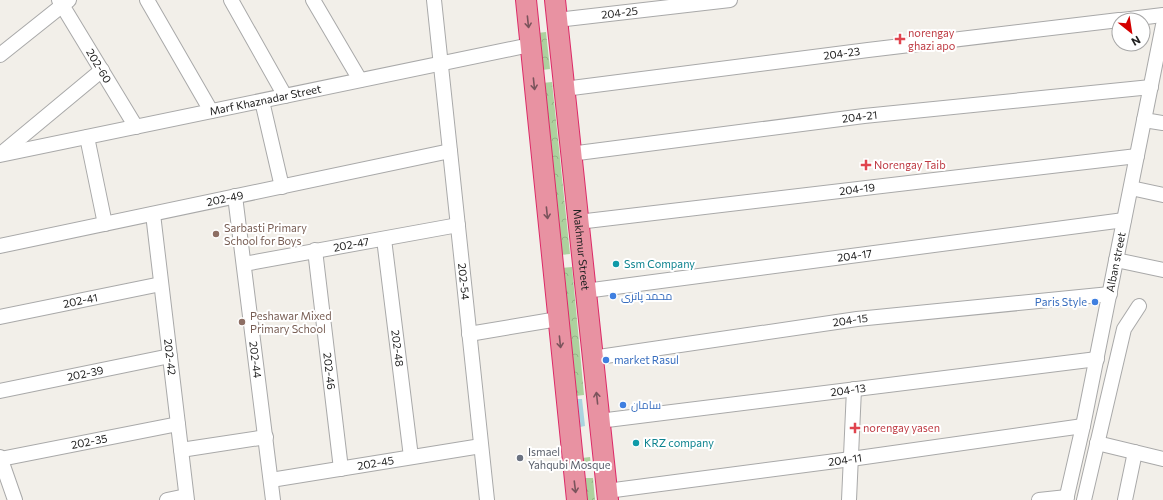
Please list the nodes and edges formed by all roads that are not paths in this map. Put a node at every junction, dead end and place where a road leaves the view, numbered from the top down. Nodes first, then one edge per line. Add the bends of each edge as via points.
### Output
1 (147, 0) edge
2 (231, 0) edge
3 (313, 0) edge
4 (434, 0) edge
5 (526, 0) edge
6 (555, 0) edge
7 (730, 0) edge
8 (63, 2) edge
9 (1163, 15) edge
10 (1151, 16) edge
11 (557, 20) junction
12 (1111, 21) edge
13 (1163, 25) edge
14 (530, 45) junction
15 (0, 55) edge
16 (1160, 55) edge
17 (441, 64) junction
18 (102, 70) junction
19 (360, 80) junction
20 (1151, 87) junction
21 (564, 89) junction
22 (285, 96) junction
23 (262, 101) junction
24 (211, 111) junction
25 (1144, 120) junction
26 (1163, 123) edge
27 (136, 127) junction
28 (87, 137) junction
29 (450, 151) junction
30 (570, 154) junction
31 (0, 155) edge
32 (1137, 156) junction
33 (282, 186) junction
34 (1131, 188) junction
35 (1163, 195) edge
36 (235, 196) junction
37 (153, 214) junction
38 (1124, 220) junction
39 (578, 222) junction
40 (105, 224) junction
41 (458, 225) junction
42 (384, 239) junction
43 (0, 246) edge
44 (315, 250) junction
45 (1116, 260) junction
46 (244, 264) junction
47 (1163, 270) edge
48 (161, 284) junction
49 (585, 291) junction
50 (1110, 294) junction
51 (1139, 306) dead end
52 (0, 317) edge
53 (558, 319) junction
54 (469, 334) junction
55 (170, 356) junction
56 (592, 358) junction
57 (1097, 359) junction
58 (854, 388) junction
59 (0, 391) edge
60 (599, 421) junction
61 (178, 424) junction
62 (1083, 426) junction
63 (266, 437) junction
64 (1097, 443) junction
65 (481, 446) junction
66 (181, 450) junction
67 (1136, 452) junction
68 (411, 457) junction
69 (0, 458) edge
70 (851, 459) junction
71 (1163, 459) edge
72 (341, 469) junction
73 (271, 480) junction
74 (607, 496) edge
75 (187, 498) edge
76 (1067, 498) edge
77 (15, 500) edge
78 (167, 500) edge
79 (273, 500) edge
80 (486, 500) edge
81 (577, 500) edge
82 (849, 500) edge
83 (1039, 500) edge
84 (1084, 500) edge
85 (1124, 500) edge

1 - 24 street
2 - 22 street
3 - 19 street
4 - 17 street, 202-54
5 -> 14 highway
6 - 11 highway, Makhmur Street
7 - 11 street, 204-25
8 - 15 street
8 - 18 street, 202-60
9 - 10 street, 204-23
11 - 21 highway, Makhmur Street
12 - 21 street, 204-23
13 - 16 street, Alban street
14 - 17 street, Marf Khaznadar Street
14 -> 53 highway
16 - 20 street, Alban street
17 - 19 street, Marf Khaznadar Street
17 - 29 street, 202-54
18 - 27 street, 202-60
18 - 31 street
19 - 22 street, Marf Khaznadar Street
20 - 25 street, Alban street
20 - 30 street, 204-21 via 864,116
21 - 30 highway, Makhmur Street
22 - 23 street, Marf Khaznadar Street
23 - 24 street, Marf Khaznadar Street
23 - 33 street
24 - 27 street, Marf Khaznadar Street
25 - 26 street
25 - 32 street, Alban street
27 - 28 street, Marf Khaznadar Street
28 - 31 street, Marf Khaznadar Street
28 - 40 street
29 - 33 street, 202-49
29 - 41 street, 202-54
30 - 39 highway, Makhmur Street
32 - 34 street, Alban street
32 - 39 street, 204-19
33 - 36 street, 202-49
34 - 35 street
34 - 38 street, Alban street
36 - 37 street, 202-49
36 - 46 street, 202-44
37 - 40 street, 202-49
37 - 48 street, 202-42
38 - 45 street, Alban street
38 - 49 street, 204-17
39 - 49 highway, Makhmur Street
40 - 43 street, 202-49
41 - 42 street, 202-47
41 - 54 street, 202-54
42 - 44 street, 202-47
42 - 68 street, 202-48
44 - 46 street, 202-47
44 - 72 street, 202-46
45 - 47 street
45 - 50 street, Alban street
46 - 63 street, 202-44
48 - 52 street, 202-41
48 - 55 street, 202-42
49 - 56 highway, Makhmur Street
50 - 56 street, 204-15 via 857,319
50 - 57 street, Alban street
51 - 64 street via 1124,329
53 - 54 street
53 -> 81 highway
54 - 65 street, 202-54
55 - 59 street, 202-39
55 - 61 street, 202-42
60 -> 56 highway, Makhmur Street
57 - 58 street, 204-13
57 - 62 street, Alban street
58 - 60 street, 204-13
58 - 70 street
60 - 74 highway, Makhmur Street
61 - 66 street, 202-42
61 - 69 street, 202-35
62 - 70 street, 204-11
62 - 76 street, Alban street
63 - 66 street
63 - 73 street, 202-44
64 - 67 street
64 - 84 street
65 - 68 street, 202-45
65 - 80 street, 202-54
66 - 75 street, 202-42
67 - 71 street
67 - 85 street
68 - 72 street, 202-45
69 - 77 street
70 - 74 street, 204-11
70 - 82 street
72 - 73 street, 202-45
73 - 79 street, 202-44
75 - 78 street
76 - 83 street

